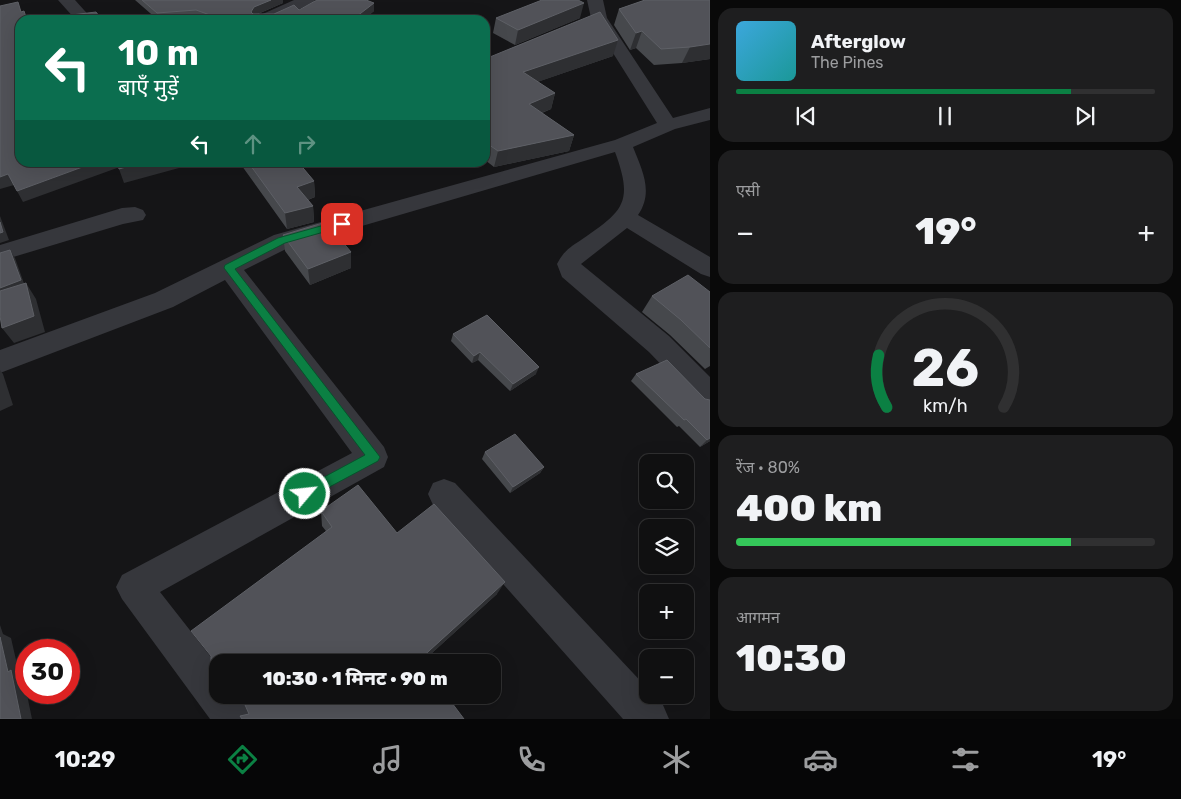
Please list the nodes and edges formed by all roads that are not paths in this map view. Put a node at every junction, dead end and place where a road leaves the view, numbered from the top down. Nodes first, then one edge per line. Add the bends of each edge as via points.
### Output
1 (66, 0) edge
2 (595, 0) edge
3 (297, 2) edge
4 (80, 15) edge
5 (272, 15) edge
6 (308, 15) edge
7 (599, 18) junction
8 (582, 26) edge
9 (705, 119) edge
10 (668, 125) junction
11 (622, 144) junction
12 (484, 167) edge
13 (500, 178) junction
14 (135, 215) dead end
15 (625, 217) junction
16 (0, 253) edge
17 (229, 268) junction
18 (710, 268) edge
19 (0, 362) edge
20 (710, 396) edge
21 (444, 494) dead end
22 (234, 719) edge
23 (649, 719) edge

1 - 4 street
2 - 7 street
3 - 5 street
3 - 6 street
7 - 8 street
7 - 10 street
9 - 10 street
10 - 11 street
11 - 13 street
11 - 15 street via 634,177 636,200
12 - 13 street
13 - 17 street via 282,241
14 - 16 street via 122,216
15 - 18 street
15 - 20 street via 572,258 569,264 571,271 659,344
17 - 19 street via 164,300
17 - 22 street via 373,457 134,587
21 - 23 street

